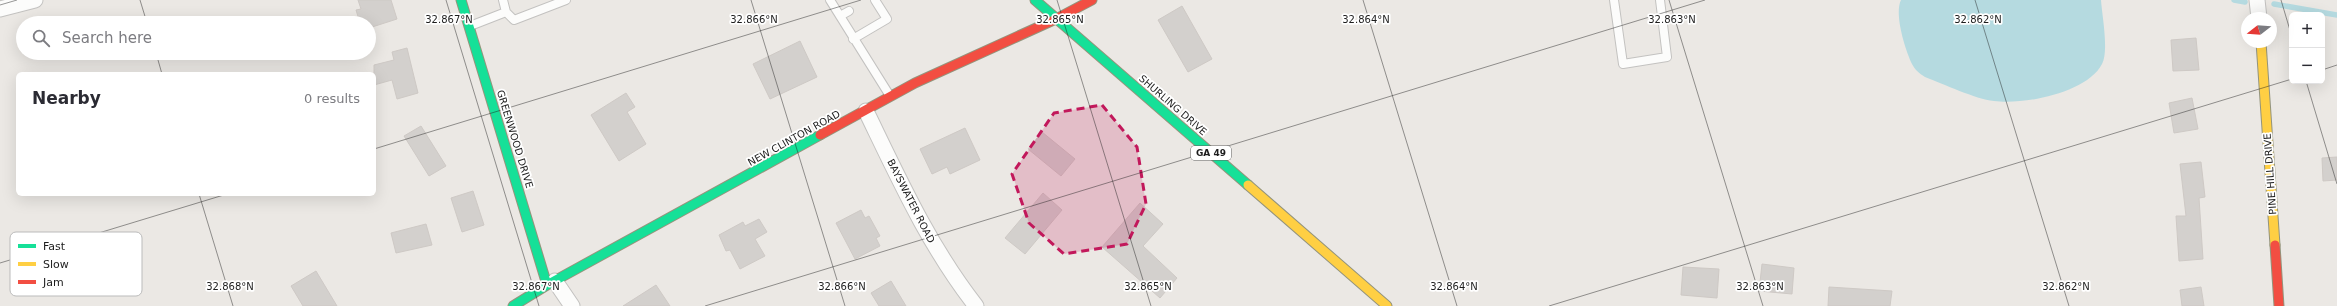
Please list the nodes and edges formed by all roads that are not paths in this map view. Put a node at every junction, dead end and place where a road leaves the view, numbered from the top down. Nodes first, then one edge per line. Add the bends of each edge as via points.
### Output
1 (35, 0) edge
2 (461, 0) edge
3 (504, 0) edge
4 (566, 0) edge
5 (830, 0) edge
6 (1034, 0) edge
7 (1092, 0) edge
8 (1614, 0) edge
9 (1660, 0) edge
10 (2257, 0) edge
11 (871, 1) edge
12 (0, 9) edge
13 (849, 11) dead end
14 (506, 12) junction
15 (2258, 12) edge
16 (840, 16) junction
17 (1056, 19) junction
18 (469, 27) junction
19 (853, 39) junction
20 (2261, 48) edge
21 (891, 97) junction
22 (866, 111) junction
23 (551, 283) junction
24 (513, 306) edge
25 (572, 306) edge
26 (976, 306) edge
27 (1387, 306) edge
28 (2280, 306) edge

1 - 12 street
2 - 18 street, GREENWOOD DRIVE
3 - 14 lane
4 - 14 lane via 518,20 510,18
5 - 16 lane
6 - 17 street, SHURLING DRIVE / GA 49
7 - 17 street, NEW CLINTON ROAD
8 - 9 lane via 1623,64 1667,57
10 - 15 street
11 - 19 lane via 887,19
13 - 16 lane
14 - 18 lane
16 - 19 lane
17 - 21 street, NEW CLINTON ROAD
17 - 27 street, SHURLING DRIVE / GA 49
18 - 23 street, GREENWOOD DRIVE
19 - 21 lane
20 - 28 street, PINE HILL DRIVE
21 - 22 street, NEW CLINTON ROAD
22 - 23 street, NEW CLINTON ROAD
22 - 26 street, BAYSWATER ROAD via 925,232
23 - 24 street, NEW CLINTON ROAD
23 - 25 street

